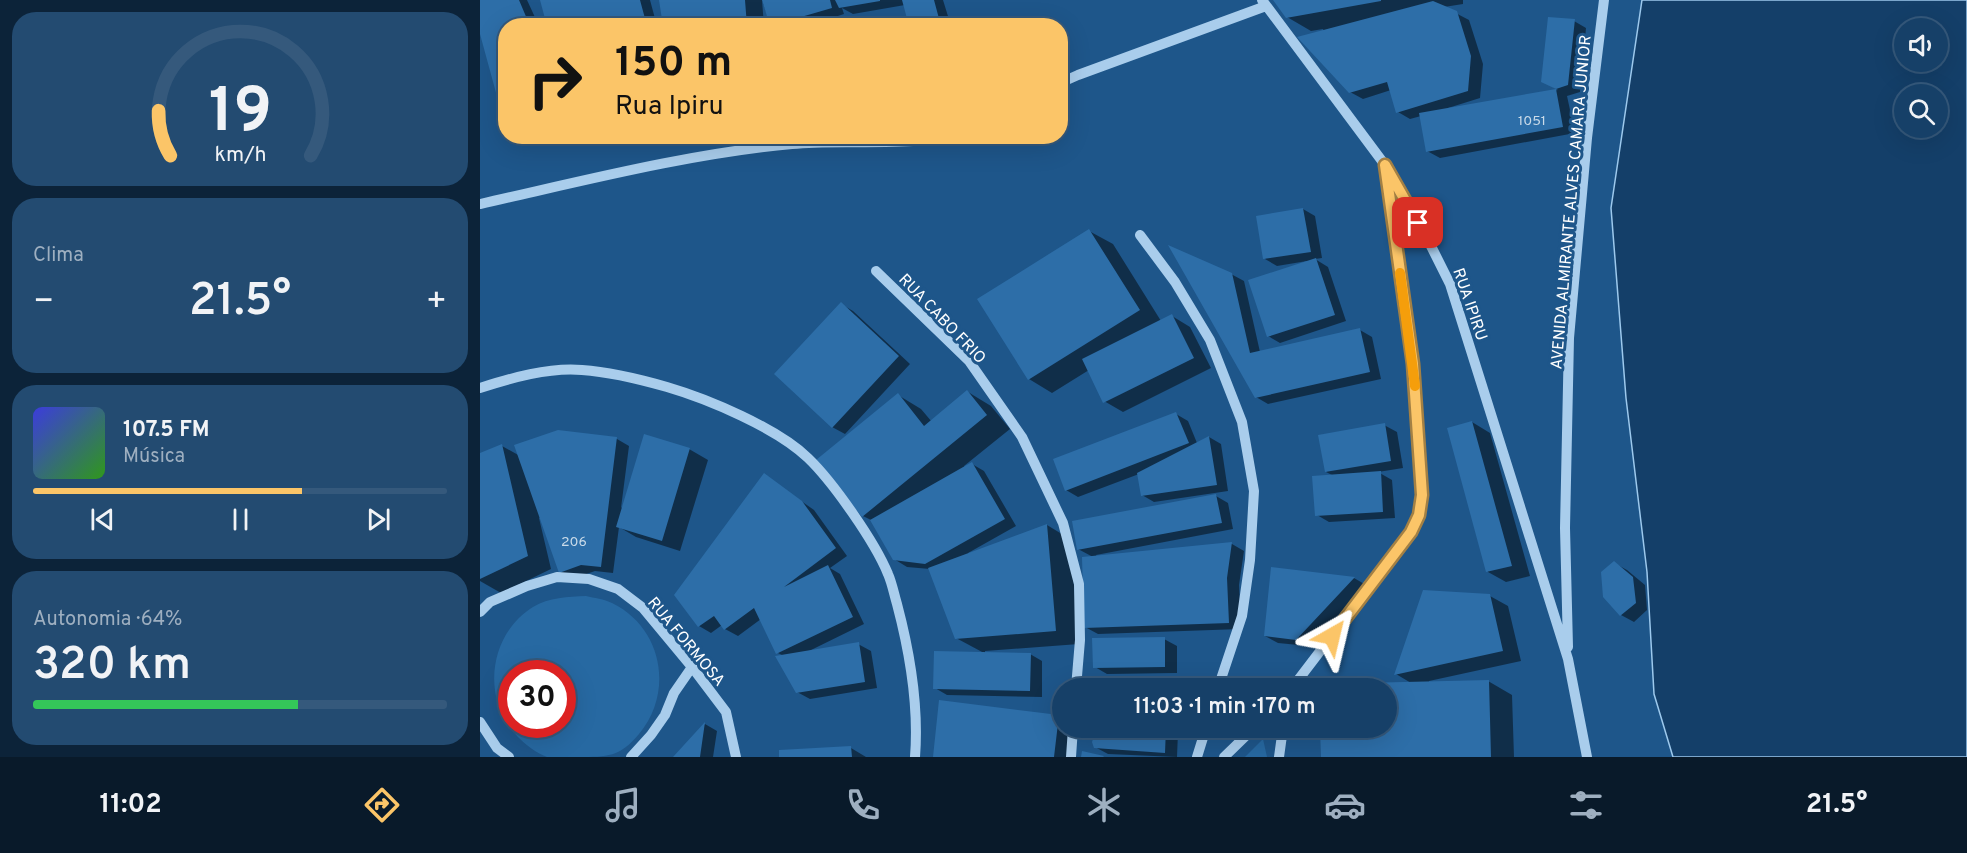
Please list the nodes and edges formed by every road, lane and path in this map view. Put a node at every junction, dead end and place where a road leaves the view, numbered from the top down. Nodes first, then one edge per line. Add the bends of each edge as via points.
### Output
1 (1604, 0) edge
2 (1264, 3) edge
3 (1068, 79) edge
4 (794, 144) edge
5 (1385, 165) junction
6 (480, 204) edge
7 (1140, 235) dead end
8 (876, 271) dead end
9 (480, 388) edge
10 (480, 612) edge
11 (1568, 659) junction
12 (692, 667) junction
13 (1077, 678) edge
14 (1221, 678) edge
15 (1300, 678) edge
16 (480, 722) edge
17 (1072, 738) edge
18 (1203, 738) edge
19 (1244, 738) edge
20 (1282, 738) edge
21 (1198, 753) edge
22 (509, 757) edge
23 (631, 757) edge
24 (736, 757) edge
25 (915, 757) edge
26 (1071, 757) edge
27 (1224, 757) edge
28 (1279, 757) edge
29 (1587, 757) edge

1 - 11 street, AVENIDA ALMIRANTE ALVES CAMARA JUNIOR via 1569,338 1565,528
2 - 3 street
2 - 5 street, RUA IPIRU
4 - 6 street via 689,158
5 - 11 street, RUA IPIRU via 1450,284
5 - 15 street via 1413,364 1422,495 1419,515 1411,532
7 - 14 street via 1175,282 1210,340 1242,422 1254,491 1250,560 1242,616
8 - 13 street, RUA CABO FRIO via 969,361 1022,437 1062,523 1079,584
9 - 25 street via 542,372 581,369 631,377 697,396 769,431 808,458 863,531 888,574 906,640 917,731
10 - 12 street, RUA FORMOSA via 490,603 527,586 557,577 589,579 618,589 643,608
11 - 29 street
12 - 23 street via 665,715
12 - 24 street, RUA FORMOSA via 726,712
16 - 22 street via 497,748
17 - 26 street
18 - 21 street
19 - 27 street
20 - 28 street

